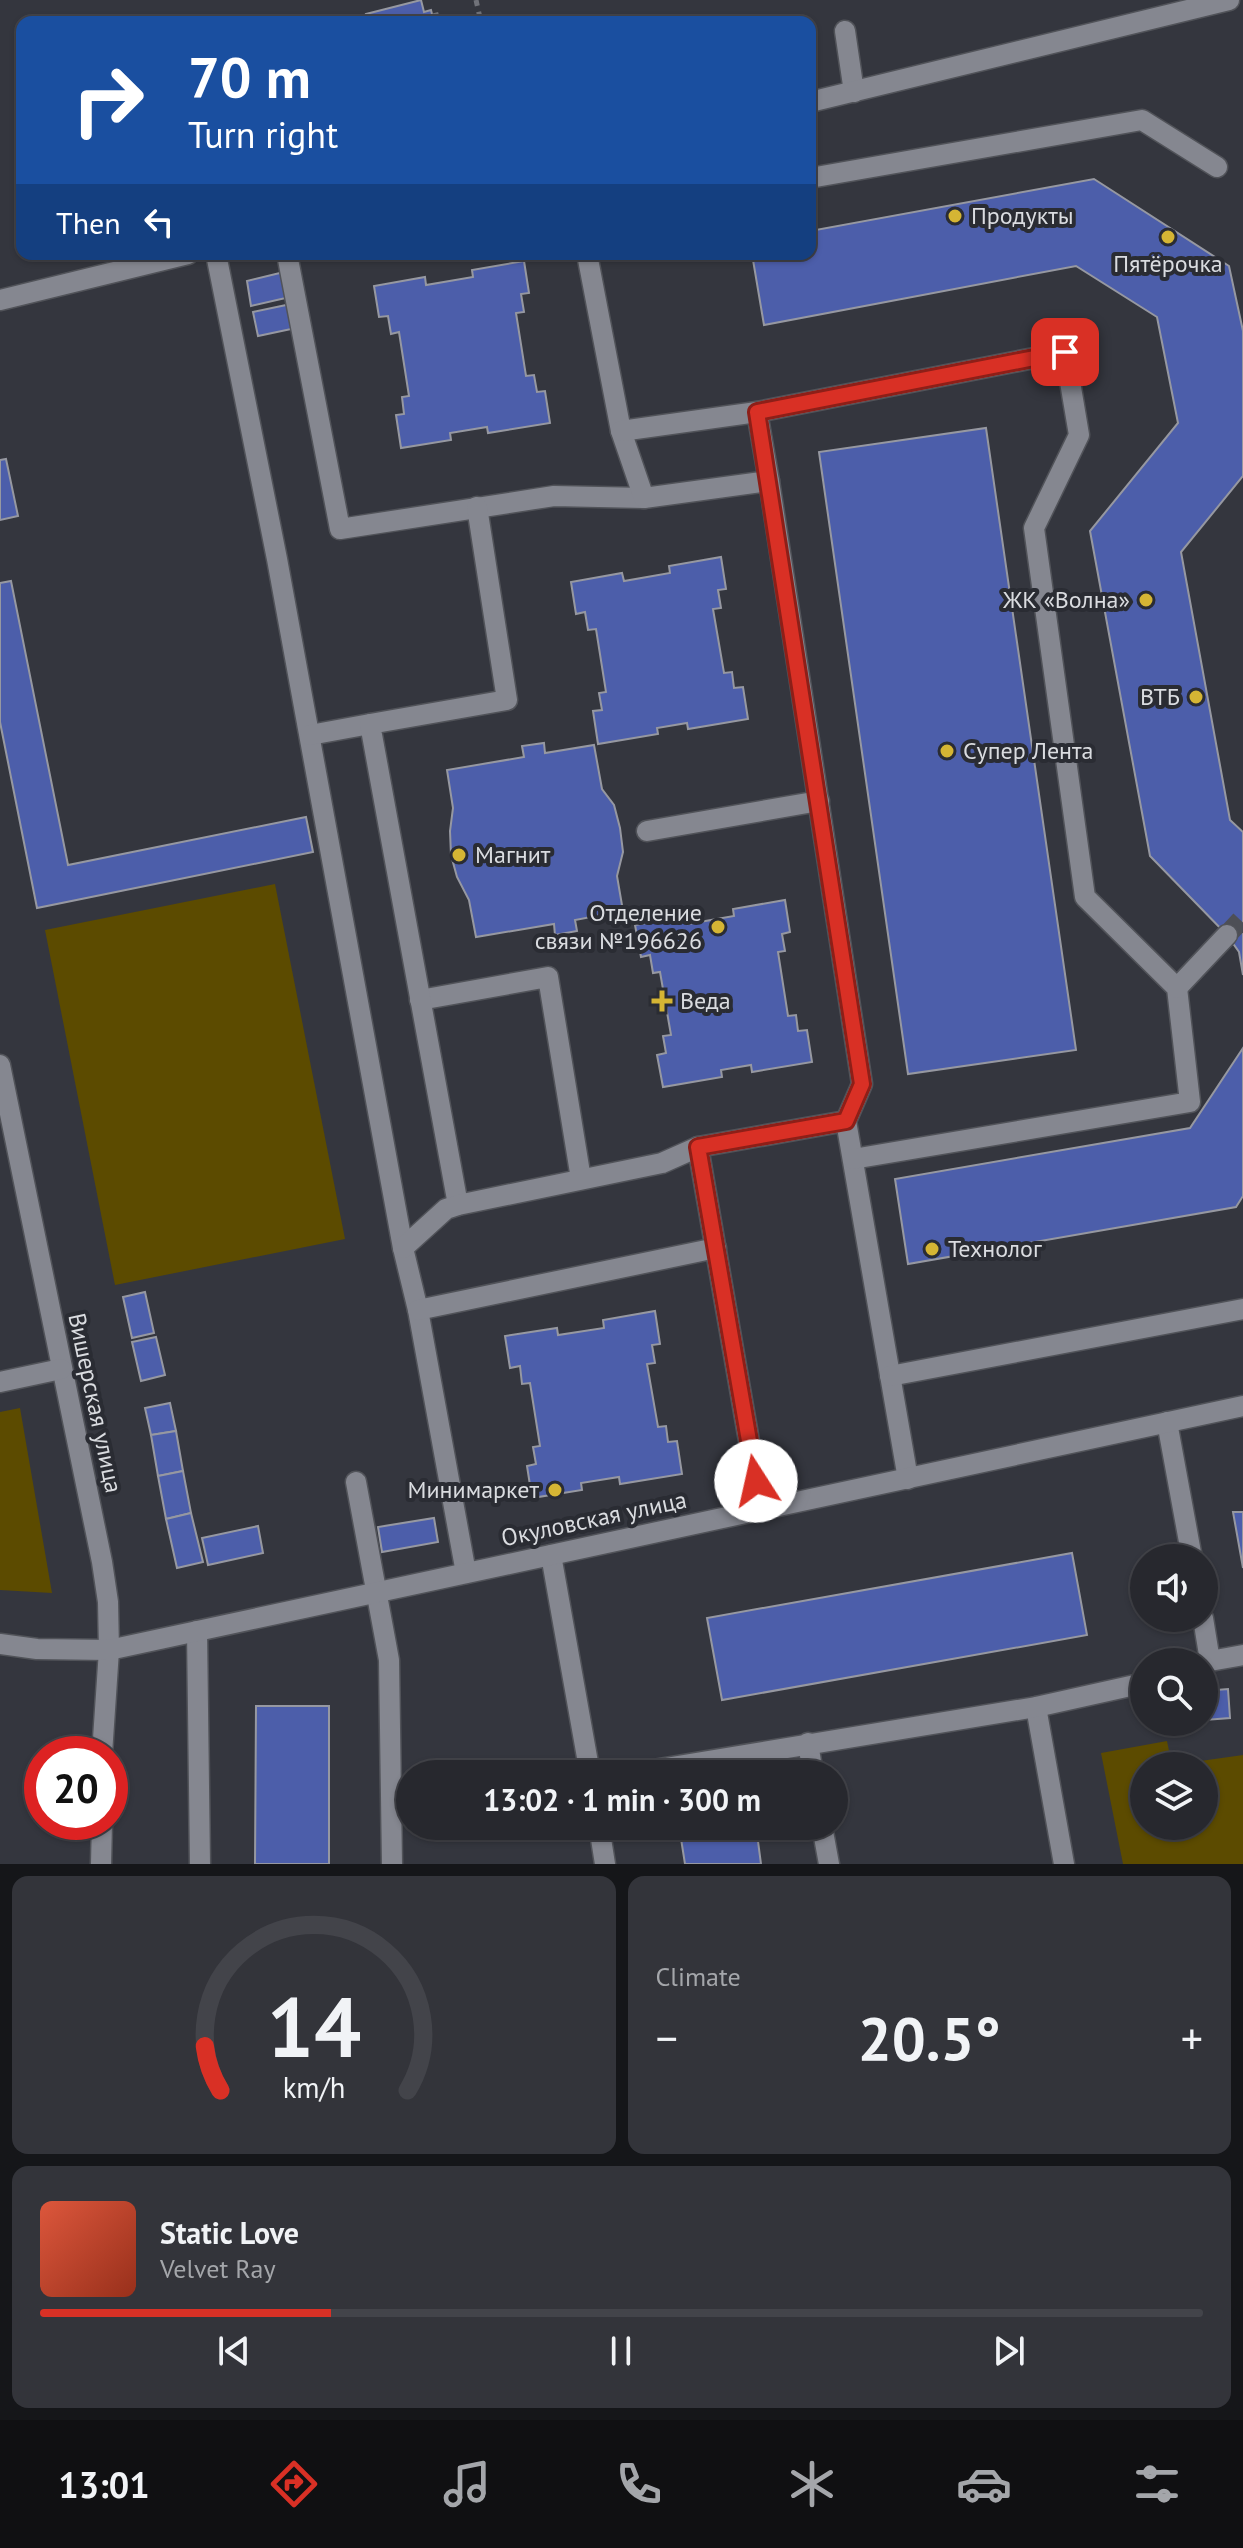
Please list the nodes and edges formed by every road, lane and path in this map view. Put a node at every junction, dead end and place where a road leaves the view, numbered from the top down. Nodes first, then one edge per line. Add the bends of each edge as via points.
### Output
1 (1229, 0) edge
2 (433, 16) dead end
3 (440, 16) edge
4 (845, 31) dead end
5 (854, 92) junction
6 (816, 101) edge
7 (1217, 167) dead end
8 (816, 177) edge
9 (163, 260) edge
10 (217, 260) edge
11 (288, 260) edge
12 (588, 260) edge
13 (0, 300) edge
14 (757, 412) junction
15 (621, 431) junction
16 (769, 481) junction
17 (644, 498) junction
18 (477, 507) junction
19 (370, 724) junction
20 (310, 735) junction
21 (819, 801) junction
22 (647, 831) dead end
23 (1227, 935) tunnel mouth
24 (1177, 988) junction
25 (420, 1000) junction
26 (0, 1065) edge
27 (846, 1121) junction
28 (698, 1147) junction
29 (853, 1159) junction
30 (581, 1179) junction
31 (458, 1205) junction
32 (403, 1248) junction
33 (716, 1248) junction
34 (1243, 1309) edge
35 (418, 1310) junction
36 (61, 1369) junction
37 (890, 1376) junction
38 (0, 1382) edge
39 (1243, 1406) edge
40 (1167, 1422) junction
41 (908, 1479) junction
42 (356, 1482) dead end
43 (761, 1510) junction
44 (1189, 1544) edge
45 (551, 1555) junction
46 (466, 1573) junction
47 (377, 1592) junction
48 (197, 1631) junction
49 (0, 1644) edge
50 (109, 1650) junction
51 (1243, 1655) edge
52 (1218, 1660) edge
53 (1130, 1686) edge
54 (1036, 1707) junction
55 (103, 1736) edge
56 (808, 1743) junction
57 (588, 1760) edge
58 (710, 1760) edge
59 (811, 1760) edge
60 (102, 1840) edge
61 (601, 1840) edge
62 (825, 1840) edge
63 (101, 1864) edge
64 (200, 1864) edge
65 (392, 1864) edge
66 (605, 1864) edge
67 (829, 1864) edge
68 (1064, 1864) edge

1 - 5 street
2 - 3 path
4 - 5 street
5 - 6 street
7 - 8 street via 1142,120
9 - 13 street
10 - 20 street
11 - 18 street via 340,529
12 - 15 street
14 - 15 street
14 - 16 street
14 - 24 street via 1065,352 1079,435 1034,528 1085,897
15 - 17 street
16 - 17 street
16 - 21 street
17 - 18 street via 554,496
18 - 19 street via 507,700
19 - 20 street
19 - 25 street
20 - 32 street
21 - 22 street
21 - 27 street via 862,1084
23 - 24 street
24 - 29 street via 1190,1102
25 - 30 street via 548,977
25 - 31 street
26 - 36 street, Вишерская улица
27 - 28 street
27 - 29 street
28 - 30 street via 662,1163
28 - 33 street
29 - 37 street
30 - 31 street
31 - 32 street via 446,1209
32 - 35 street
33 - 35 street
33 - 43 street
34 - 37 street
35 - 46 street
36 - 38 street
36 - 50 street, Вишерская улица via 102,1562
37 - 41 street
39 - 40 street, Окуловская улица
40 - 41 street, Окуловская улица
40 - 44 street
41 - 43 street, Окуловская улица
42 - 47 street
43 - 45 street, Окуловская улица
45 - 46 street, Окуловская улица
45 - 57 street
46 - 47 street, Окуловская улица
47 - 48 street, Окуловская улица
47 - 65 street via 389,1660
48 - 50 street, Окуловская улица
48 - 64 street
49 - 50 street, Окуловская улица
50 - 55 street, Вишерская улица
51 - 52 street
53 - 54 street
54 - 56 street
54 - 68 street
56 - 58 street
56 - 59 street
60 - 63 street
61 - 66 street
62 - 67 street

